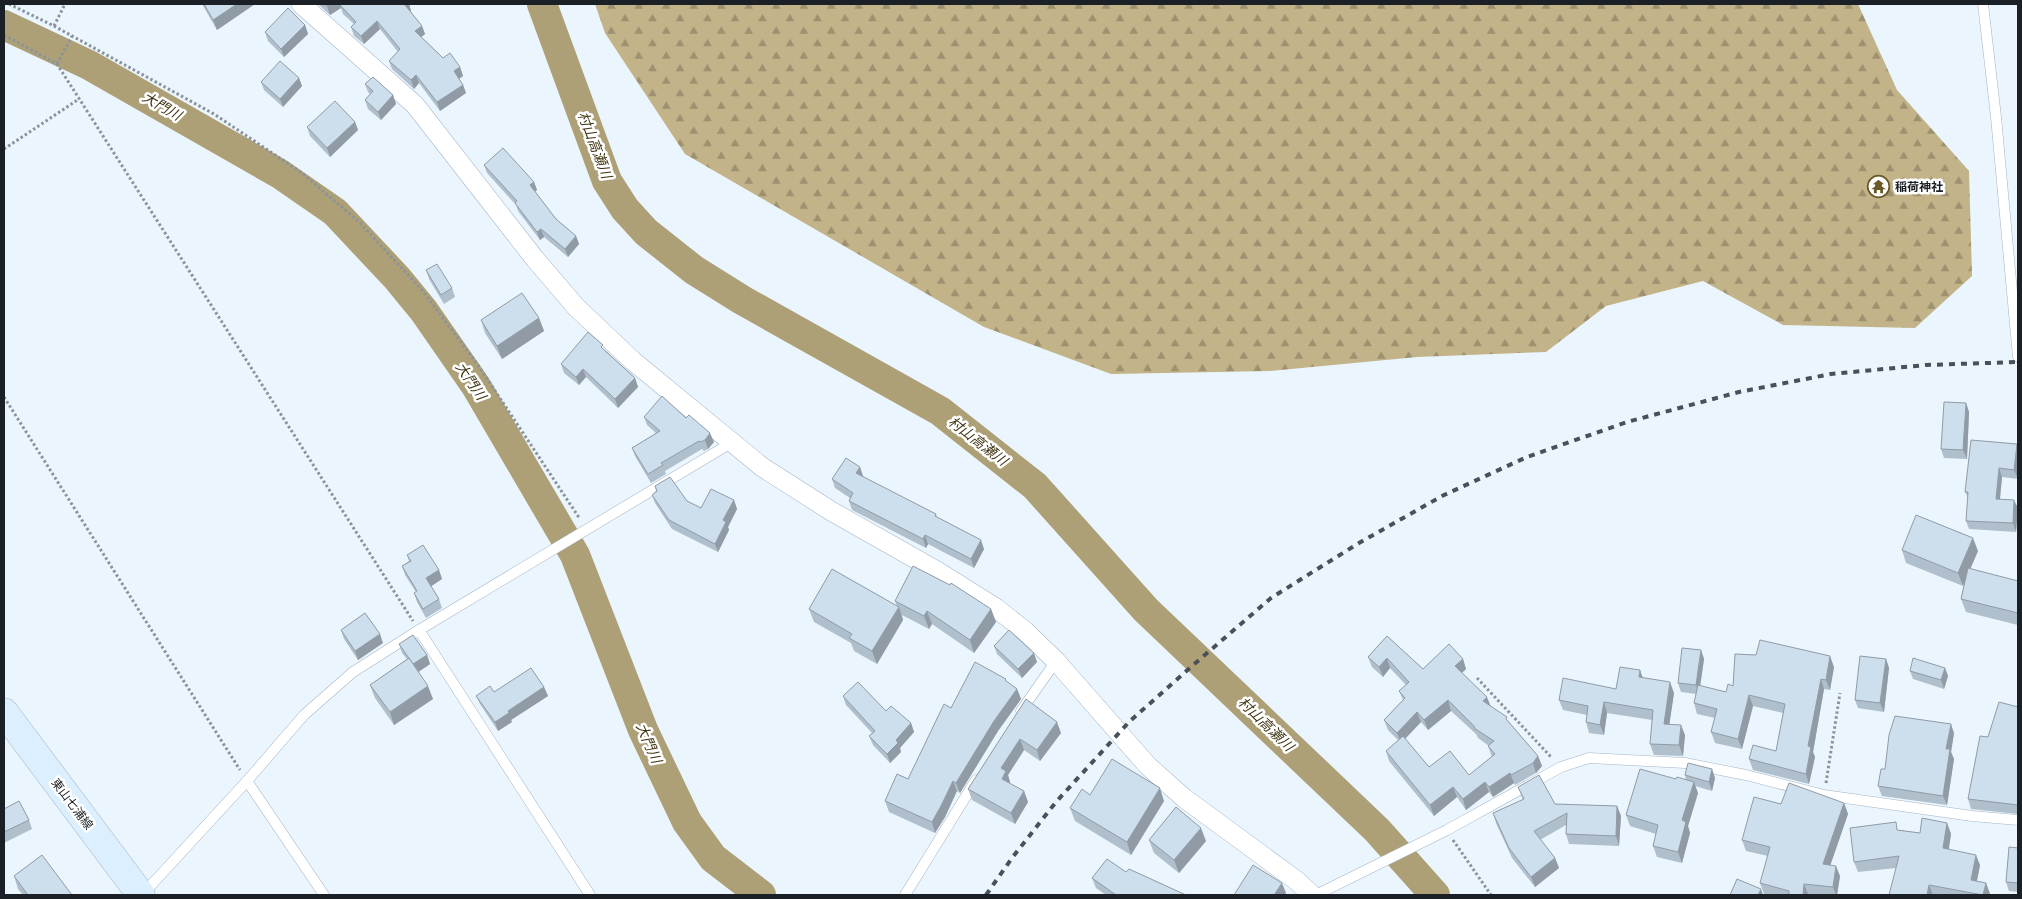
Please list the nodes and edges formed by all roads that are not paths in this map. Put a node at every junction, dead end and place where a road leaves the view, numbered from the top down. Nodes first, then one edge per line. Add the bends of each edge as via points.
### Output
1 (301, 4) edge
2 (1982, 4) edge
3 (2018, 358) edge
4 (731, 443) junction
5 (419, 630) junction
6 (1056, 661) junction
7 (4, 712) edge
8 (1014, 720) edge
9 (983, 769) edge
10 (247, 781) junction
11 (2018, 820) edge
12 (141, 895) edge
13 (324, 895) edge
14 (590, 895) edge
15 (905, 895) edge
16 (1312, 895) edge
17 (1316, 895) edge

1 - 4 street via 416,105 576,307
2 - 3 lane
4 - 5 lane
4 - 6 street via 831,511 996,608
5 - 10 lane via 353,672 304,715
5 - 14 lane
6 - 8 lane
6 - 16 street via 1148,766 1184,798
7 - 12 main road, 東山七浦線
9 - 15 lane
10 - 12 lane
10 - 13 lane
11 - 17 lane via 1824,795 1686,763 1589,758 1561,767 1447,830

